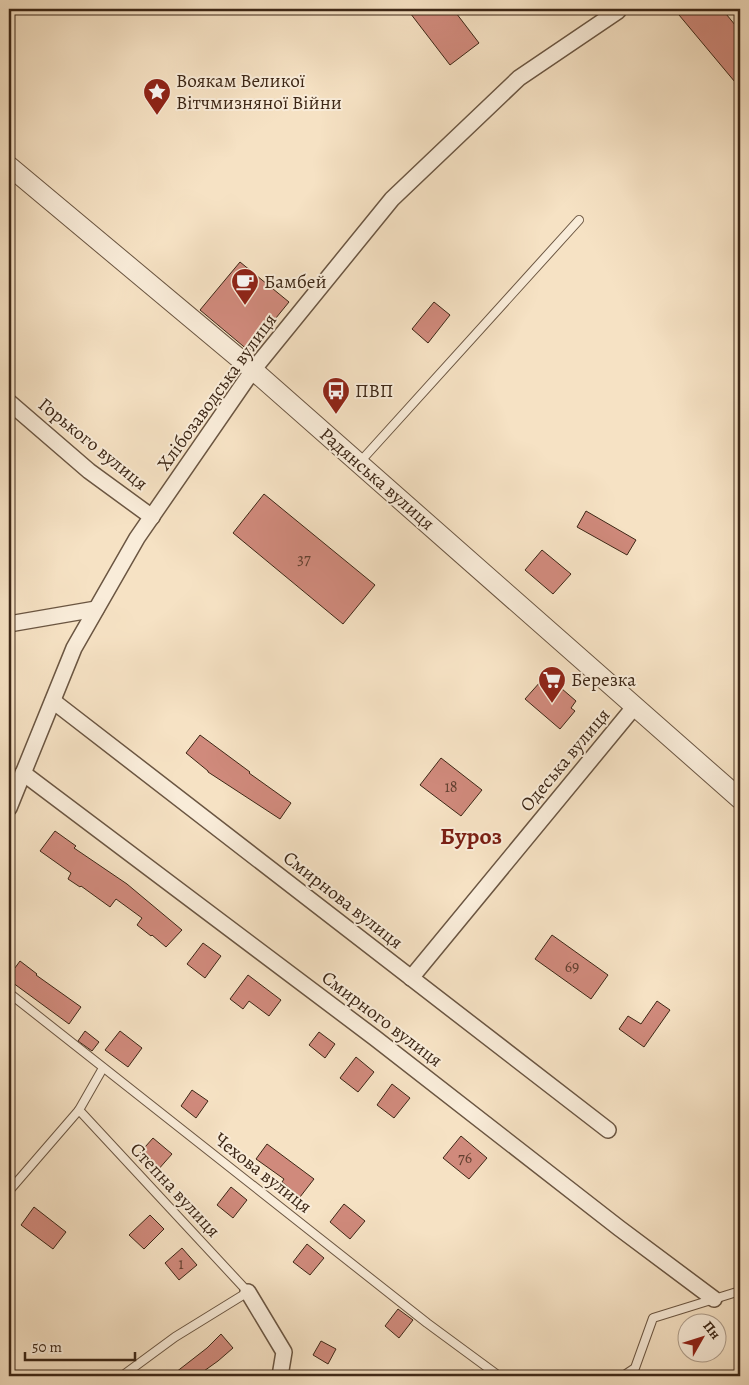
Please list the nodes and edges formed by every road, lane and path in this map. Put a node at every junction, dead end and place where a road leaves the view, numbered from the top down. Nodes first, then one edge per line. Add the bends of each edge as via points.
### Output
1 (618, 10) dead end
2 (9, 166) edge
3 (579, 220) dead end
4 (253, 370) junction
5 (9, 402) edge
6 (358, 462) junction
7 (152, 517) junction
8 (96, 609) junction
9 (9, 624) edge
10 (52, 701) junction
11 (635, 706) junction
12 (23, 773) junction
13 (740, 799) edge
14 (9, 808) edge
15 (411, 978) junction
16 (9, 993) edge
17 (103, 1068) junction
18 (79, 1110) junction
19 (608, 1130) dead end
20 (9, 1191) edge
21 (740, 1291) edge
22 (248, 1292) junction
23 (714, 1300) junction
24 (122, 1376) edge
25 (280, 1376) edge
26 (499, 1376) edge
27 (623, 1376) edge

1 - 4 street, Хлібозаводська вулиця via 518,78 392,199
2 - 4 street, Радянська вулиця
3 - 6 lane
4 - 6 street, Радянська вулиця
4 - 7 street, Хлібозаводська вулиця
5 - 7 street, Горького вулиця via 89,471
6 - 11 street, Радянська вулиця
7 - 8 street, Хлібозаводська вулиця
8 - 9 street
8 - 10 street, Хлібозаводська вулиця via 74,648
10 - 12 street, Хлібозаводська вулиця
10 - 15 street, Смирнова вулиця
11 - 13 street, Радянська вулиця
11 - 15 street, Одеська вулиця
12 - 14 street, Хлібозаводська вулиця
12 - 23 street, Смирного вулиця via 375,1038
15 - 19 street, Смирнова вулиця
16 - 17 lane, Чехова вулиця
17 - 18 lane
17 - 26 lane, Чехова вулиця
18 - 20 lane
18 - 22 lane, Степна вулиця
21 - 23 lane
22 - 24 lane via 175,1337
22 - 25 street via 284,1352
23 - 27 lane via 653,1318 635,1368

